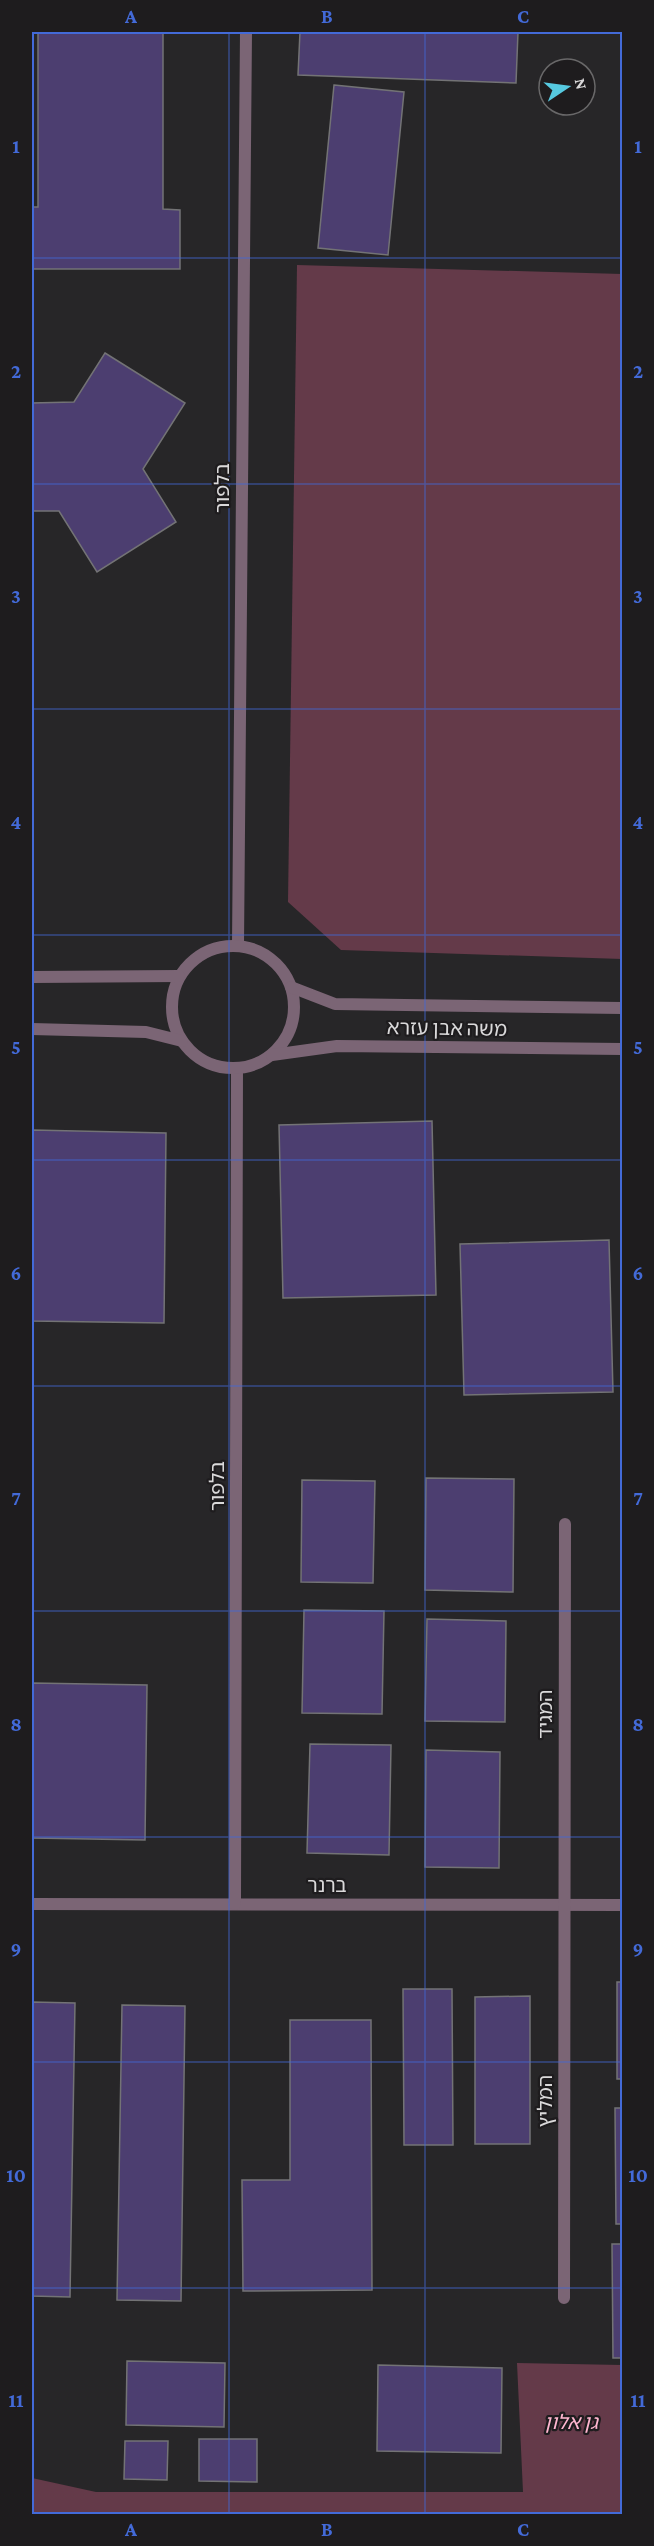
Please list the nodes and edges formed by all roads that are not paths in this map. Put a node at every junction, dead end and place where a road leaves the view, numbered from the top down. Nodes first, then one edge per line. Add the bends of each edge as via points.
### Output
1 (246, 32) edge
2 (238, 945) junction
3 (32, 976) edge
4 (179, 976) junction
5 (291, 987) junction
6 (622, 1008) edge
7 (32, 1029) edge
8 (182, 1041) junction
9 (622, 1049) edge
10 (272, 1055) junction
11 (237, 1068) junction
12 (565, 1524) dead end
13 (32, 1904) edge
14 (235, 1904) junction
15 (565, 1905) junction
16 (622, 1905) edge
17 (564, 2298) dead end

1 - 2 street, בלפור
2 - 4 street, משה אבן עזרא via 204,951
2 - 5 street, משה אבן עזרא via 271,958
3 - 4 street
4 - 8 street, משה אבן עזרא via 171,1009
5 - 6 street, משה אבן עזרא via 335,1004
5 - 10 street, משה אבן עזרא via 292,1024
7 - 8 street, משה אבן עזרא via 146,1032
8 - 11 street, משה אבן עזרא via 206,1062 221,1068
9 - 10 street, משה אבן עזרא via 337,1046
10 - 11 street, משה אבן עזרא
11 - 14 street, בלפור
12 - 15 street, המגיד
13 - 14 street, ברנר
14 - 15 street, ברנר
15 - 16 street, ברנר
15 - 17 street, המליץ

